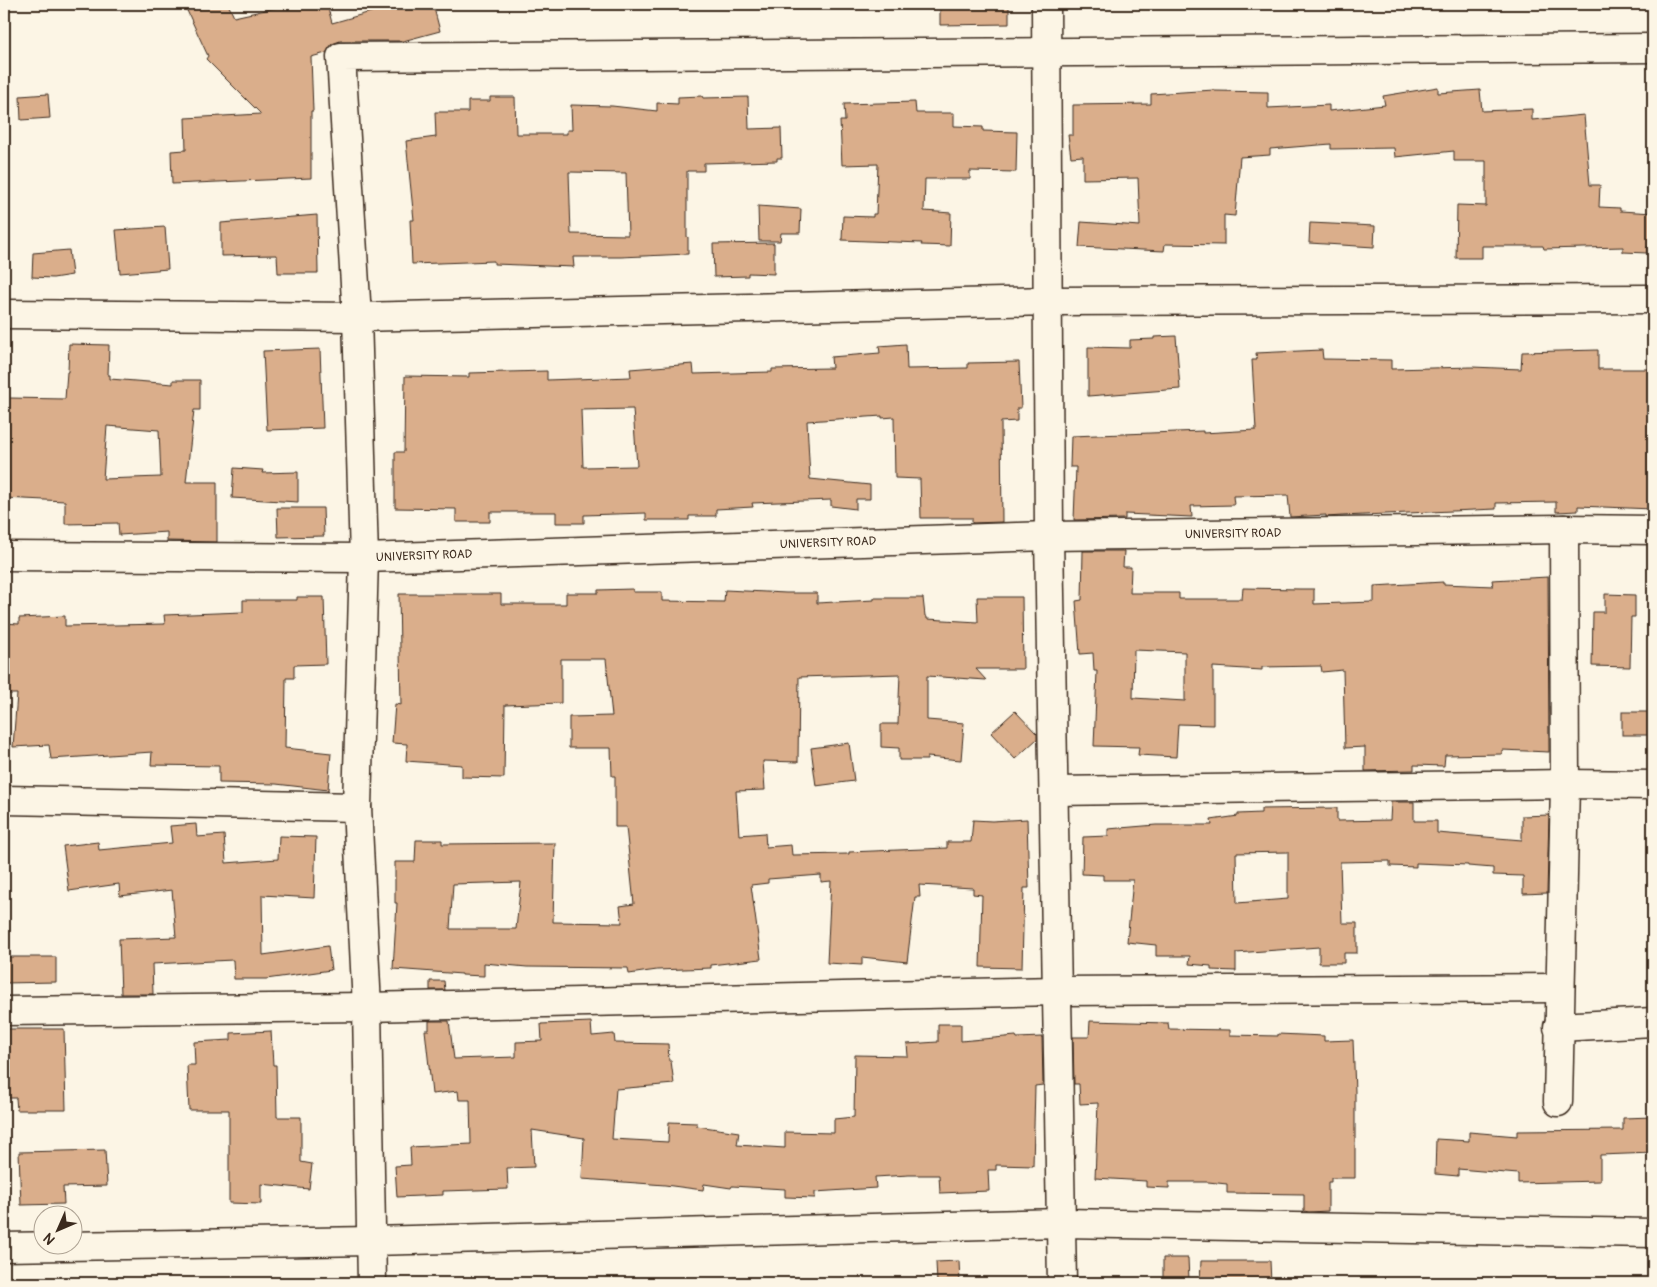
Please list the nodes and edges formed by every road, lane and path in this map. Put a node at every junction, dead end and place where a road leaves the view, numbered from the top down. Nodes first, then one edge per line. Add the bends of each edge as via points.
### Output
1 (1046, 4) edge
2 (1653, 48) edge
3 (1047, 53) junction
4 (1653, 299) edge
5 (1048, 301) junction
6 (4, 314) edge
7 (357, 317) junction
8 (1564, 529) junction
9 (1653, 530) edge
10 (1049, 536) junction
11 (4, 556) edge
12 (364, 558) junction
13 (1565, 784) junction
14 (1653, 785) edge
15 (1054, 791) junction
16 (4, 800) edge
17 (357, 807) junction
18 (1560, 988) junction
19 (1058, 991) junction
20 (367, 1007) junction
21 (4, 1011) edge
22 (1653, 1022) edge
23 (1558, 1027) junction
24 (1558, 1102) dead end
25 (1062, 1223) junction
26 (1653, 1233) edge
27 (372, 1241) junction
28 (4, 1247) edge
29 (372, 1283) edge
30 (1062, 1283) edge

1 - 3 street
2 - 3 street
3 - 5 street
3 - 7 street via 341,57
4 - 5 street
5 - 7 street
5 - 10 street
6 - 7 street
7 - 12 street
8 - 9 street, UNIVERSITY ROAD
8 - 10 street, UNIVERSITY ROAD
8 - 13 street
10 - 12 street, UNIVERSITY ROAD
10 - 15 street
11 - 12 street, UNIVERSITY ROAD
12 - 17 street
13 - 14 street
13 - 15 street
13 - 18 street
15 - 19 street
16 - 17 street
17 - 20 street
18 - 19 street
18 - 23 street
19 - 20 street
19 - 25 street
20 - 21 street
20 - 27 street
22 - 23 street
23 - 24 street
25 - 26 street
25 - 27 street
25 - 30 street
27 - 28 street
27 - 29 street

